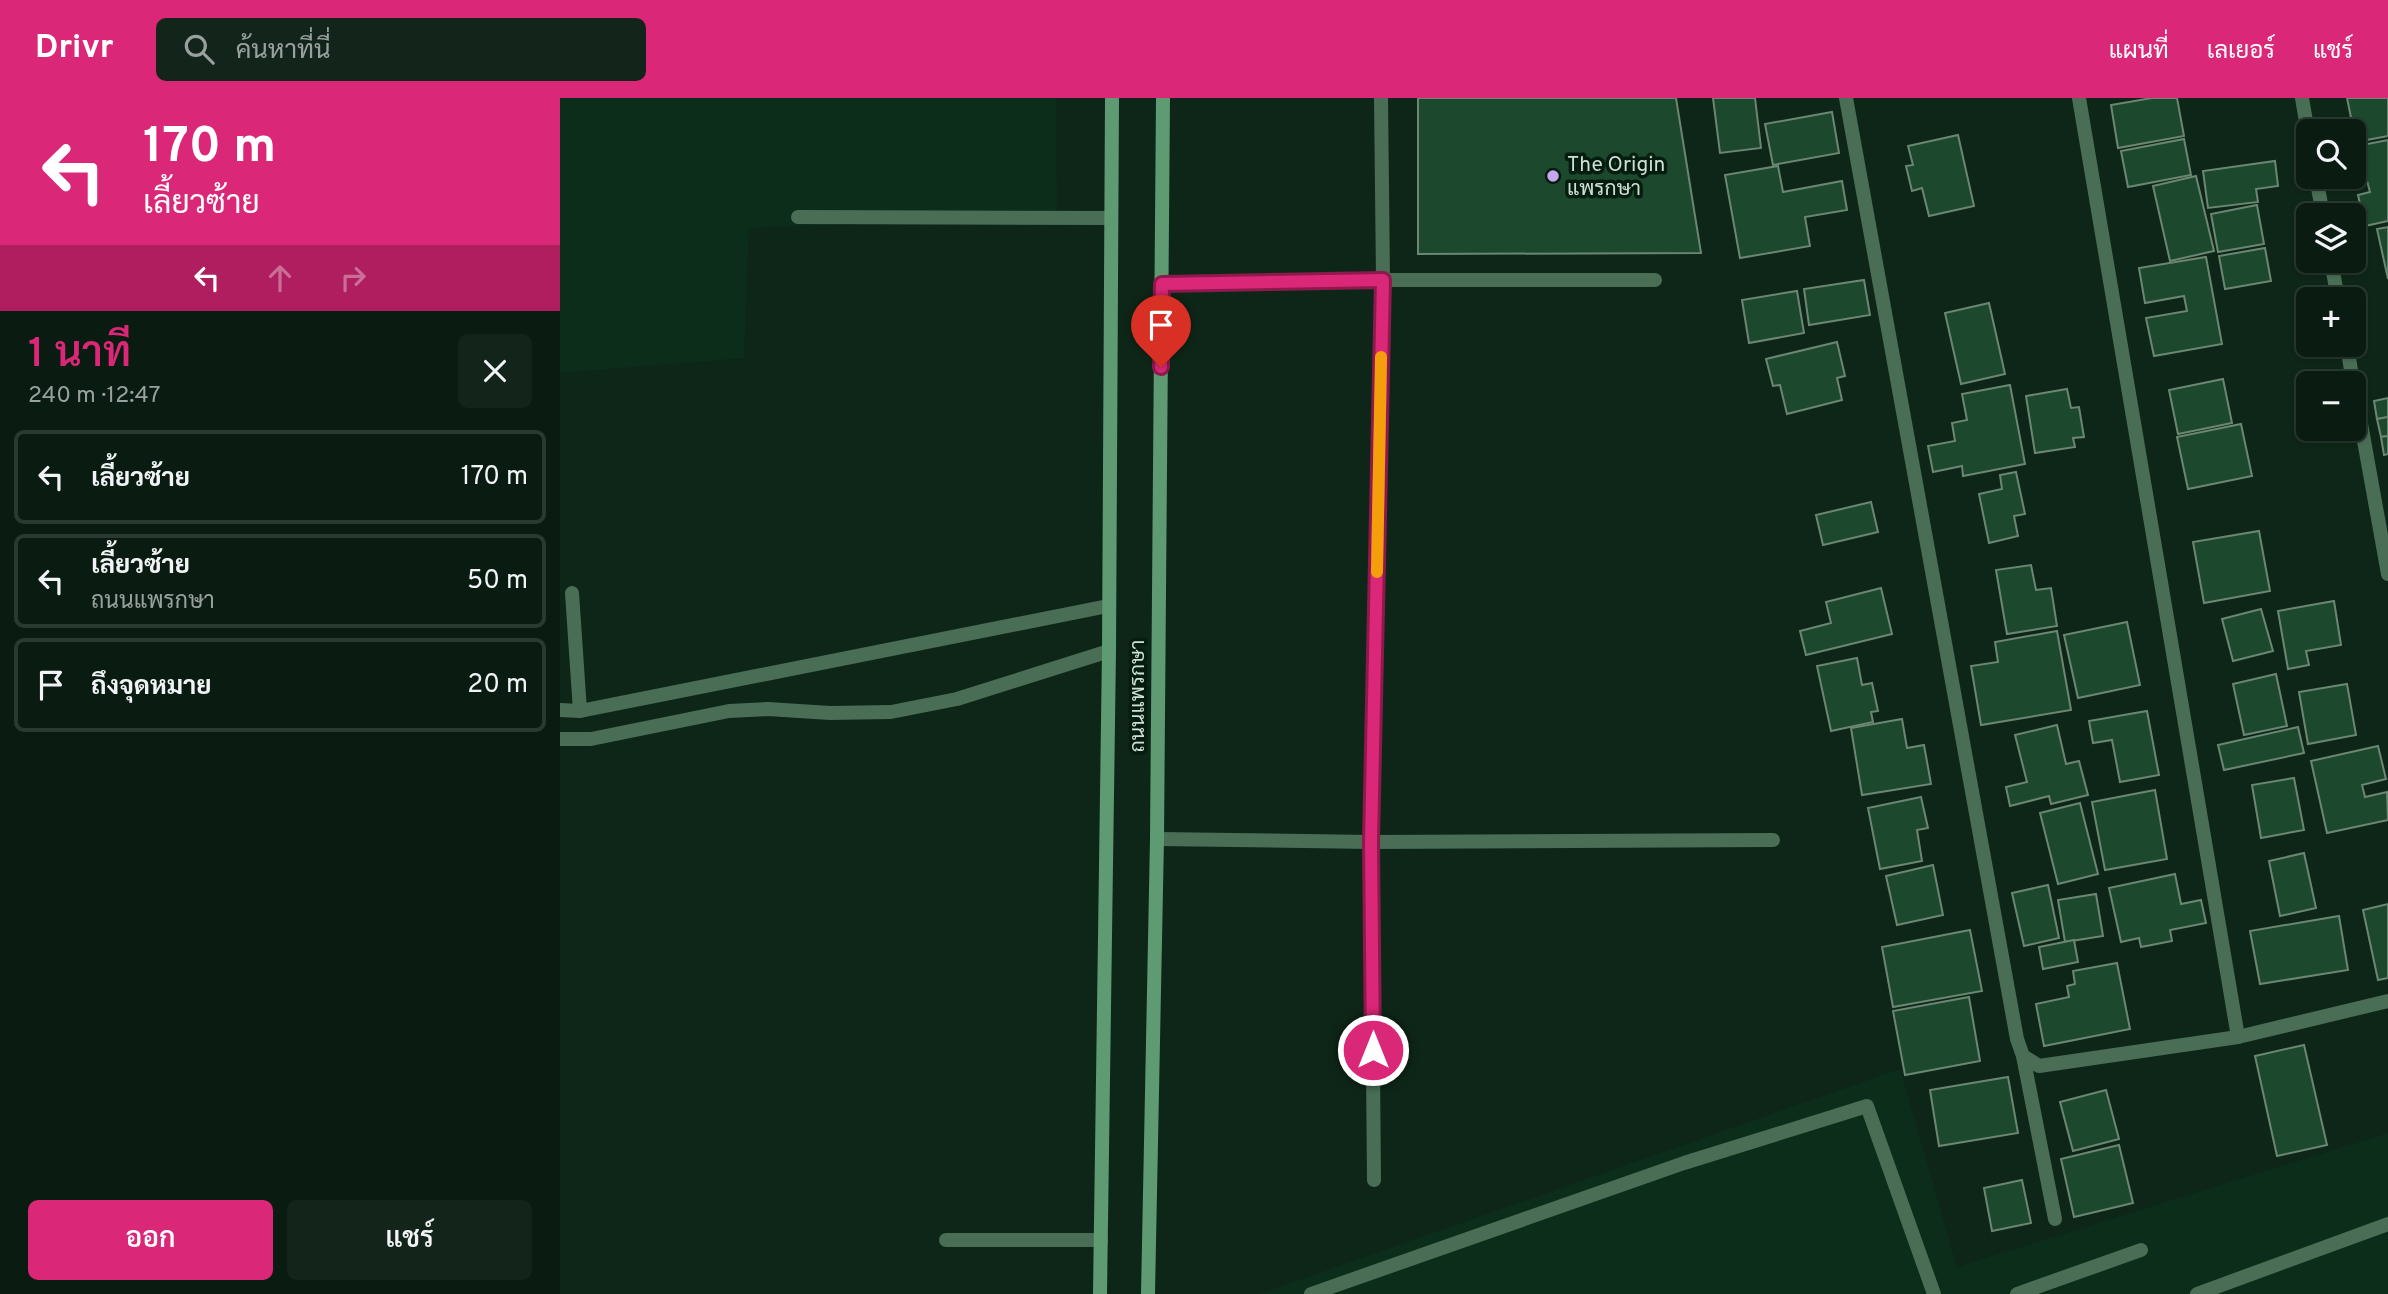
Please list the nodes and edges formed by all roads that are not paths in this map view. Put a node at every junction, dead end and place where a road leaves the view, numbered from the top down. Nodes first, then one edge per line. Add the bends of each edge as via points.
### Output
1 (1112, 98) edge
2 (1163, 98) edge
3 (1381, 98) edge
4 (1846, 98) edge
5 (2079, 98) edge
6 (2302, 98) edge
7 (2306, 119) edge
8 (799, 217) dead end
9 (1111, 218) junction
10 (1383, 280) junction
11 (1655, 280) dead end
12 (1162, 284) junction
13 (2364, 441) edge
14 (2388, 574) edge
15 (572, 593) dead end
16 (1108, 606) junction
17 (1109, 651) junction
18 (560, 710) edge
19 (580, 711) junction
20 (560, 738) edge
21 (1157, 839) junction
22 (1773, 839) dead end
23 (1371, 842) junction
24 (2388, 1001) edge
25 (2238, 1037) junction
26 (2023, 1056) junction
27 (1374, 1180) dead end
28 (2055, 1219) dead end
29 (2388, 1224) edge
30 (946, 1240) dead end
31 (1101, 1240) junction
32 (2141, 1250) dead end
33 (1100, 1294) edge
34 (1148, 1294) edge
35 (1311, 1294) edge
36 (1934, 1294) edge
37 (2017, 1294) edge
38 (2197, 1294) edge

1 - 9 main road, ถนนแพรกษา
2 - 12 main road, ถนนแพรกษา
3 - 10 street
4 - 26 street
5 - 25 street
6 - 7 street
8 - 9 street
9 - 16 main road, ถนนแพรกษา
10 - 11 street
10 - 12 street
10 - 23 street
12 - 21 main road, ถนนแพรกษา
13 - 14 street
15 - 19 street
16 - 17 main road, ถนนแพรกษา
16 - 19 street
17 - 20 street via 957,698 891,712 729,711 591,739
17 - 31 main road, ถนนแพรกษา
18 - 19 street
21 - 23 street
21 - 34 main road, ถนนแพรกษา
22 - 23 street
23 - 27 street
24 - 25 street
25 - 26 street via 2039,1066
26 - 28 street
29 - 38 street
30 - 31 street
31 - 33 main road, ถนนแพรกษา
32 - 37 street
35 - 36 street via 1684,1163 1867,1106

